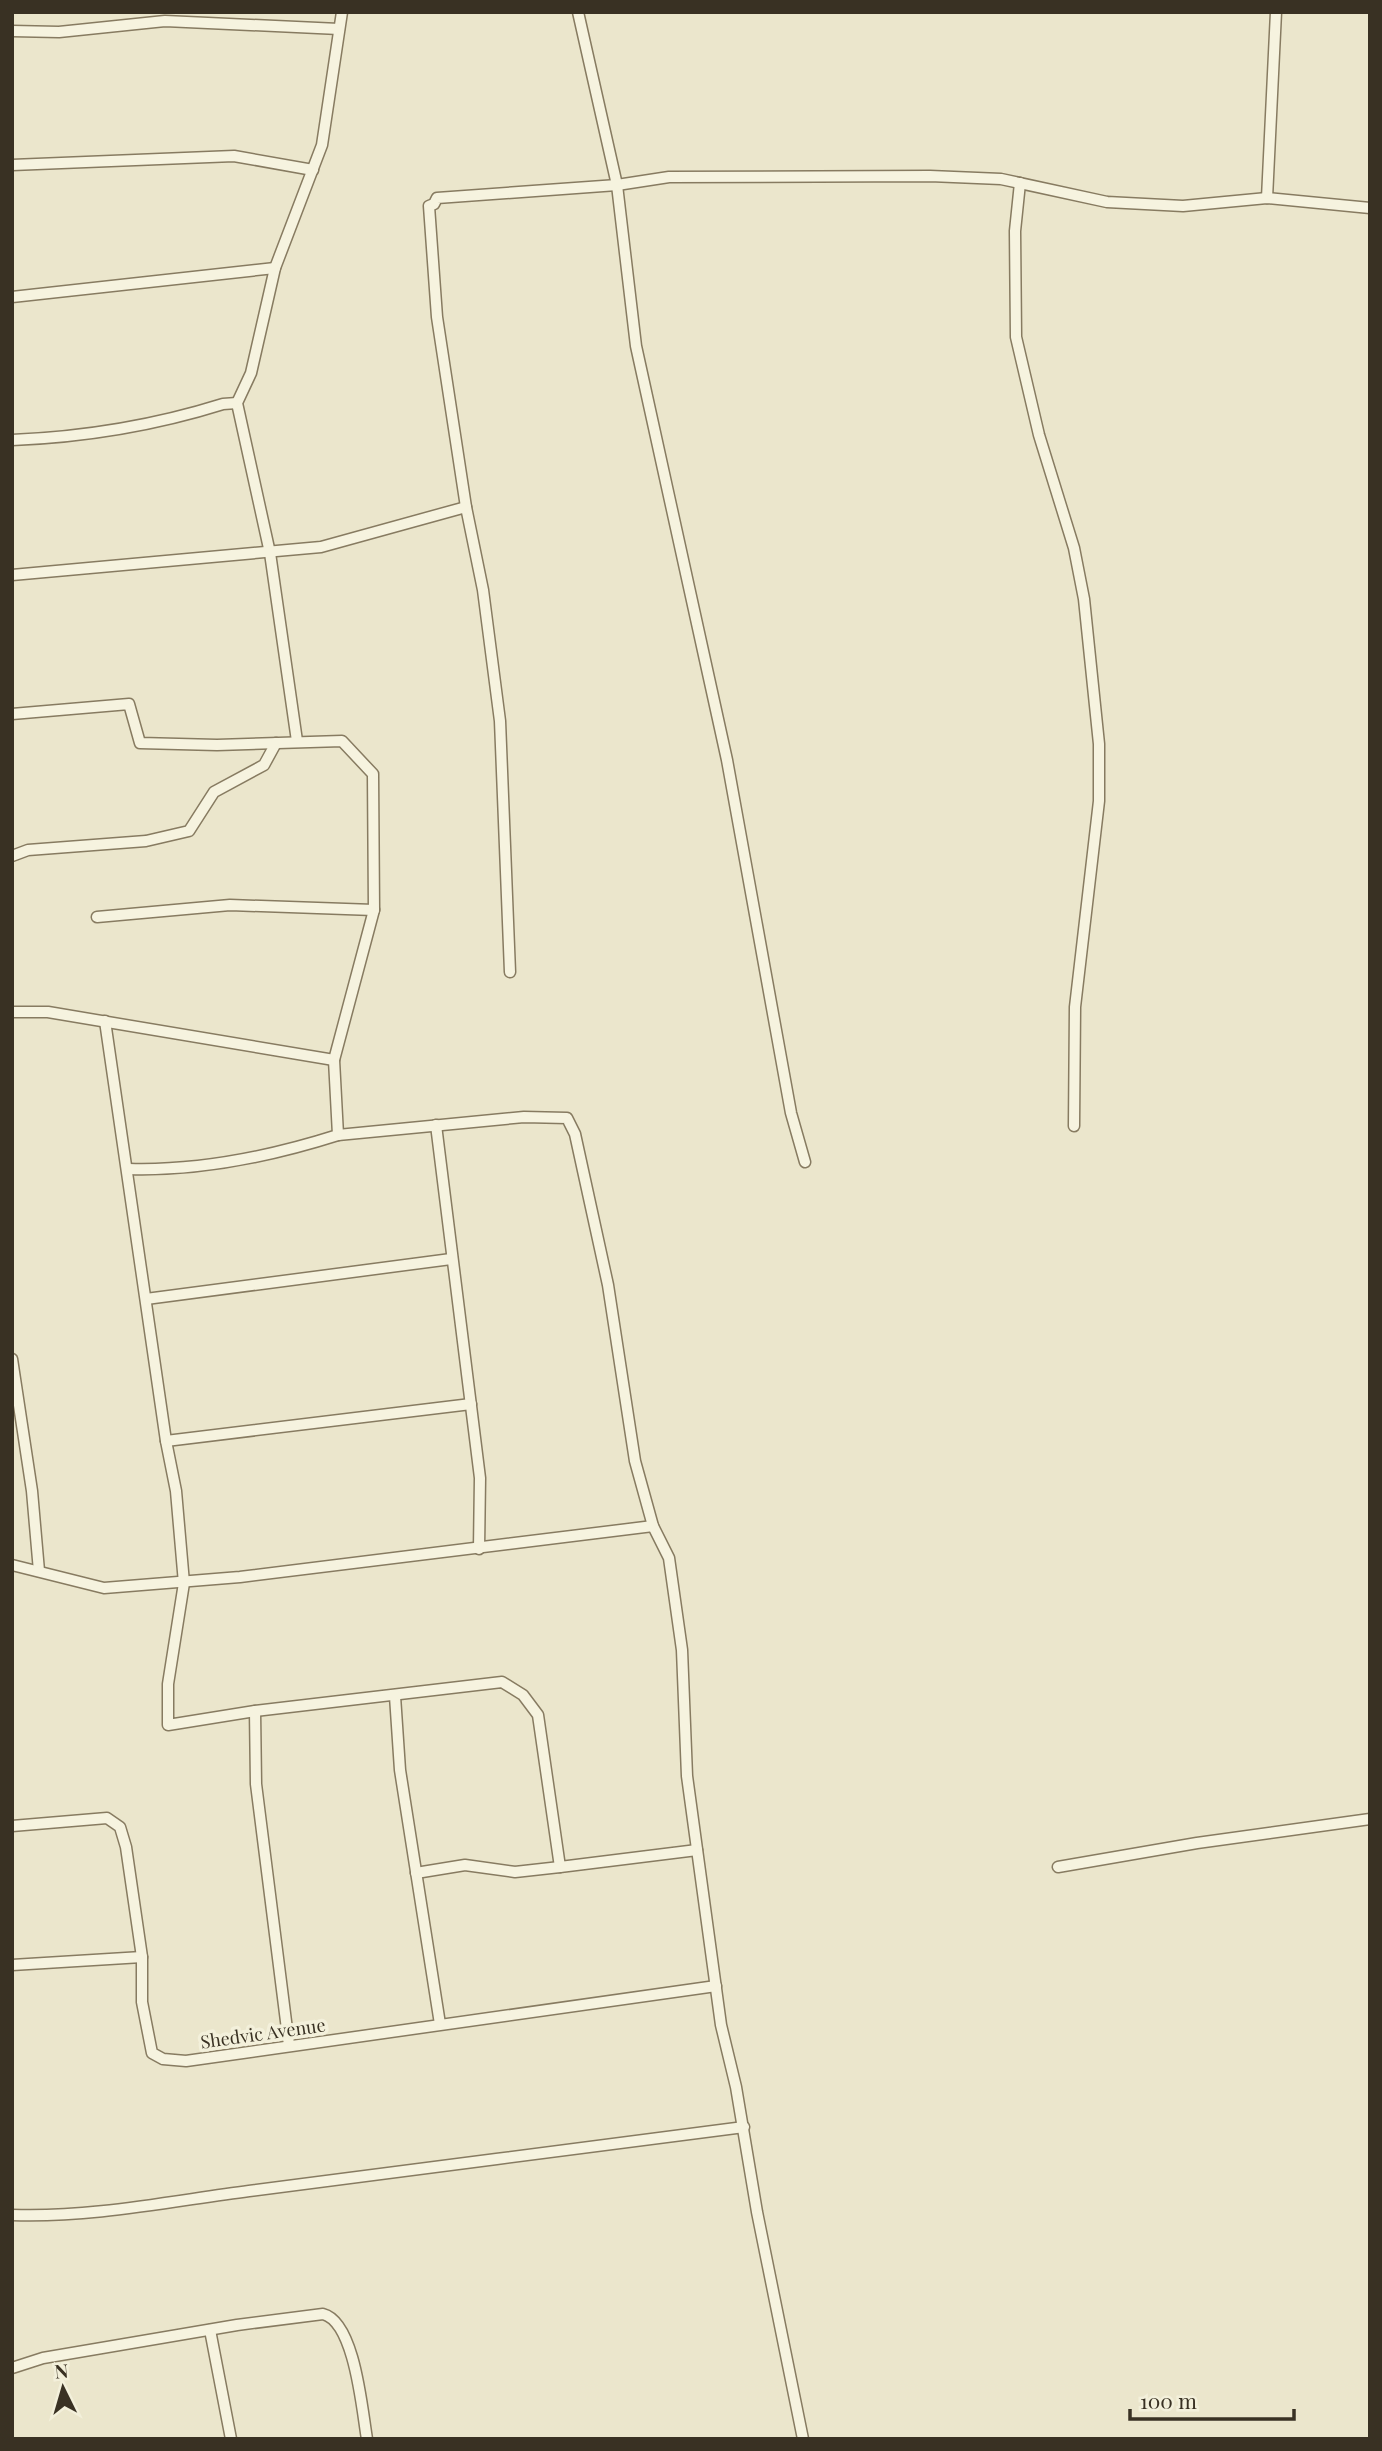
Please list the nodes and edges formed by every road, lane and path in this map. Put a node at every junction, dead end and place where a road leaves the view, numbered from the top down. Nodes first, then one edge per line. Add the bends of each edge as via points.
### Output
1 (342, 12) edge
2 (578, 12) edge
3 (1276, 12) edge
4 (339, 29) junction
5 (12, 31) edge
6 (12, 165) edge
7 (313, 170) junction
8 (1020, 183) junction
9 (617, 185) junction
10 (1267, 198) junction
11 (1370, 208) edge
12 (275, 268) junction
13 (12, 297) edge
14 (237, 404) junction
15 (12, 440) edge
16 (466, 507) junction
17 (270, 553) junction
18 (12, 575) edge
19 (12, 714) edge
20 (297, 741) junction
21 (276, 743) junction
22 (12, 856) edge
23 (374, 910) junction
24 (97, 917) dead end
25 (510, 972) dead end
26 (12, 1012) edge
27 (105, 1021) junction
28 (334, 1060) junction
29 (436, 1125) junction
30 (1074, 1126) dead end
31 (338, 1135) junction
32 (806, 1162) dead end
33 (129, 1169) junction
34 (451, 1259) junction
35 (146, 1299) junction
36 (12, 1359) edge
37 (471, 1404) junction
38 (166, 1441) junction
39 (653, 1526) junction
40 (479, 1549) junction
41 (12, 1565) edge
42 (38, 1572) junction
43 (184, 1583) junction
44 (395, 1696) junction
45 (255, 1711) junction
46 (1370, 1819) edge
47 (12, 1826) edge
48 (697, 1850) junction
49 (560, 1867) junction
50 (1058, 1867) dead end
51 (416, 1873) junction
52 (142, 1957) junction
53 (12, 1965) edge
54 (716, 1986) junction
55 (440, 2024) junction
56 (289, 2045) junction
57 (744, 2127) junction
58 (12, 2215) edge
59 (210, 2330) junction
60 (12, 2368) edge
61 (231, 2439) edge
62 (367, 2439) edge
63 (803, 2439) edge

1 - 4 street
2 - 9 street
3 - 10 street
4 - 5 street via 165,21 59,32
4 - 7 street via 322,145
6 - 7 street via 234,156
7 - 12 street
8 - 9 street via 930,176 764,175 669,177
8 - 10 street via 1107,202 1183,205
8 - 30 street via 1015,231 1016,337 1074,548 1099,744 1099,801 1075,1007
9 - 16 street via 437,198 429,206 437,317
9 - 32 street via 636,345 727,760 791,1113
10 - 11 street
12 - 13 street
12 - 14 street via 251,373
14 - 15 street via 133,429 73,438
14 - 17 street
16 - 17 street via 321,547
16 - 25 street via 483,590 500,721
17 - 18 street
17 - 20 street
19 - 21 street via 129,704 140,743
20 - 21 street
20 - 23 street via 342,741 373,774
21 - 22 street via 264,765 214,792 189,831 146,841 28,850
23 - 24 street via 230,905
23 - 28 street
26 - 27 street
27 - 28 street
27 - 33 street
28 - 31 street
29 - 31 street
29 - 34 street
29 - 39 street via 567,1118 594,1213 635,1461
31 - 33 street via 298,1148 168,1170
33 - 35 street
34 - 35 street
34 - 37 street
35 - 38 street
36 - 42 street via 32,1492
37 - 38 street
37 - 40 street via 480,1478
38 - 43 street via 176,1491
39 - 40 street
39 - 48 street via 669,1558 682,1650 687,1776
40 - 43 street
41 - 42 street
42 - 43 street via 104,1588
43 - 45 street via 168,1684 168,1725
44 - 45 street
44 - 49 street via 502,1682 523,1695 538,1715
44 - 51 street via 400,1770
45 - 56 street via 256,1784
46 - 50 street
47 - 52 street, Shedvic Avenue via 107,1818 120,1827
48 - 49 street
48 - 54 street
49 - 51 street via 515,1872 466,1865
51 - 55 street
52 - 53 street
52 - 56 street, Shedvic Avenue via 142,2002 152,2053 186,2061
54 - 55 street, Shedvic Avenue
54 - 57 street
55 - 56 street, Shedvic Avenue
57 - 58 street via 138,2205
57 - 63 street
59 - 60 street via 43,2358
59 - 61 street
59 - 62 street via 329,2316 339,2326 352,2355

